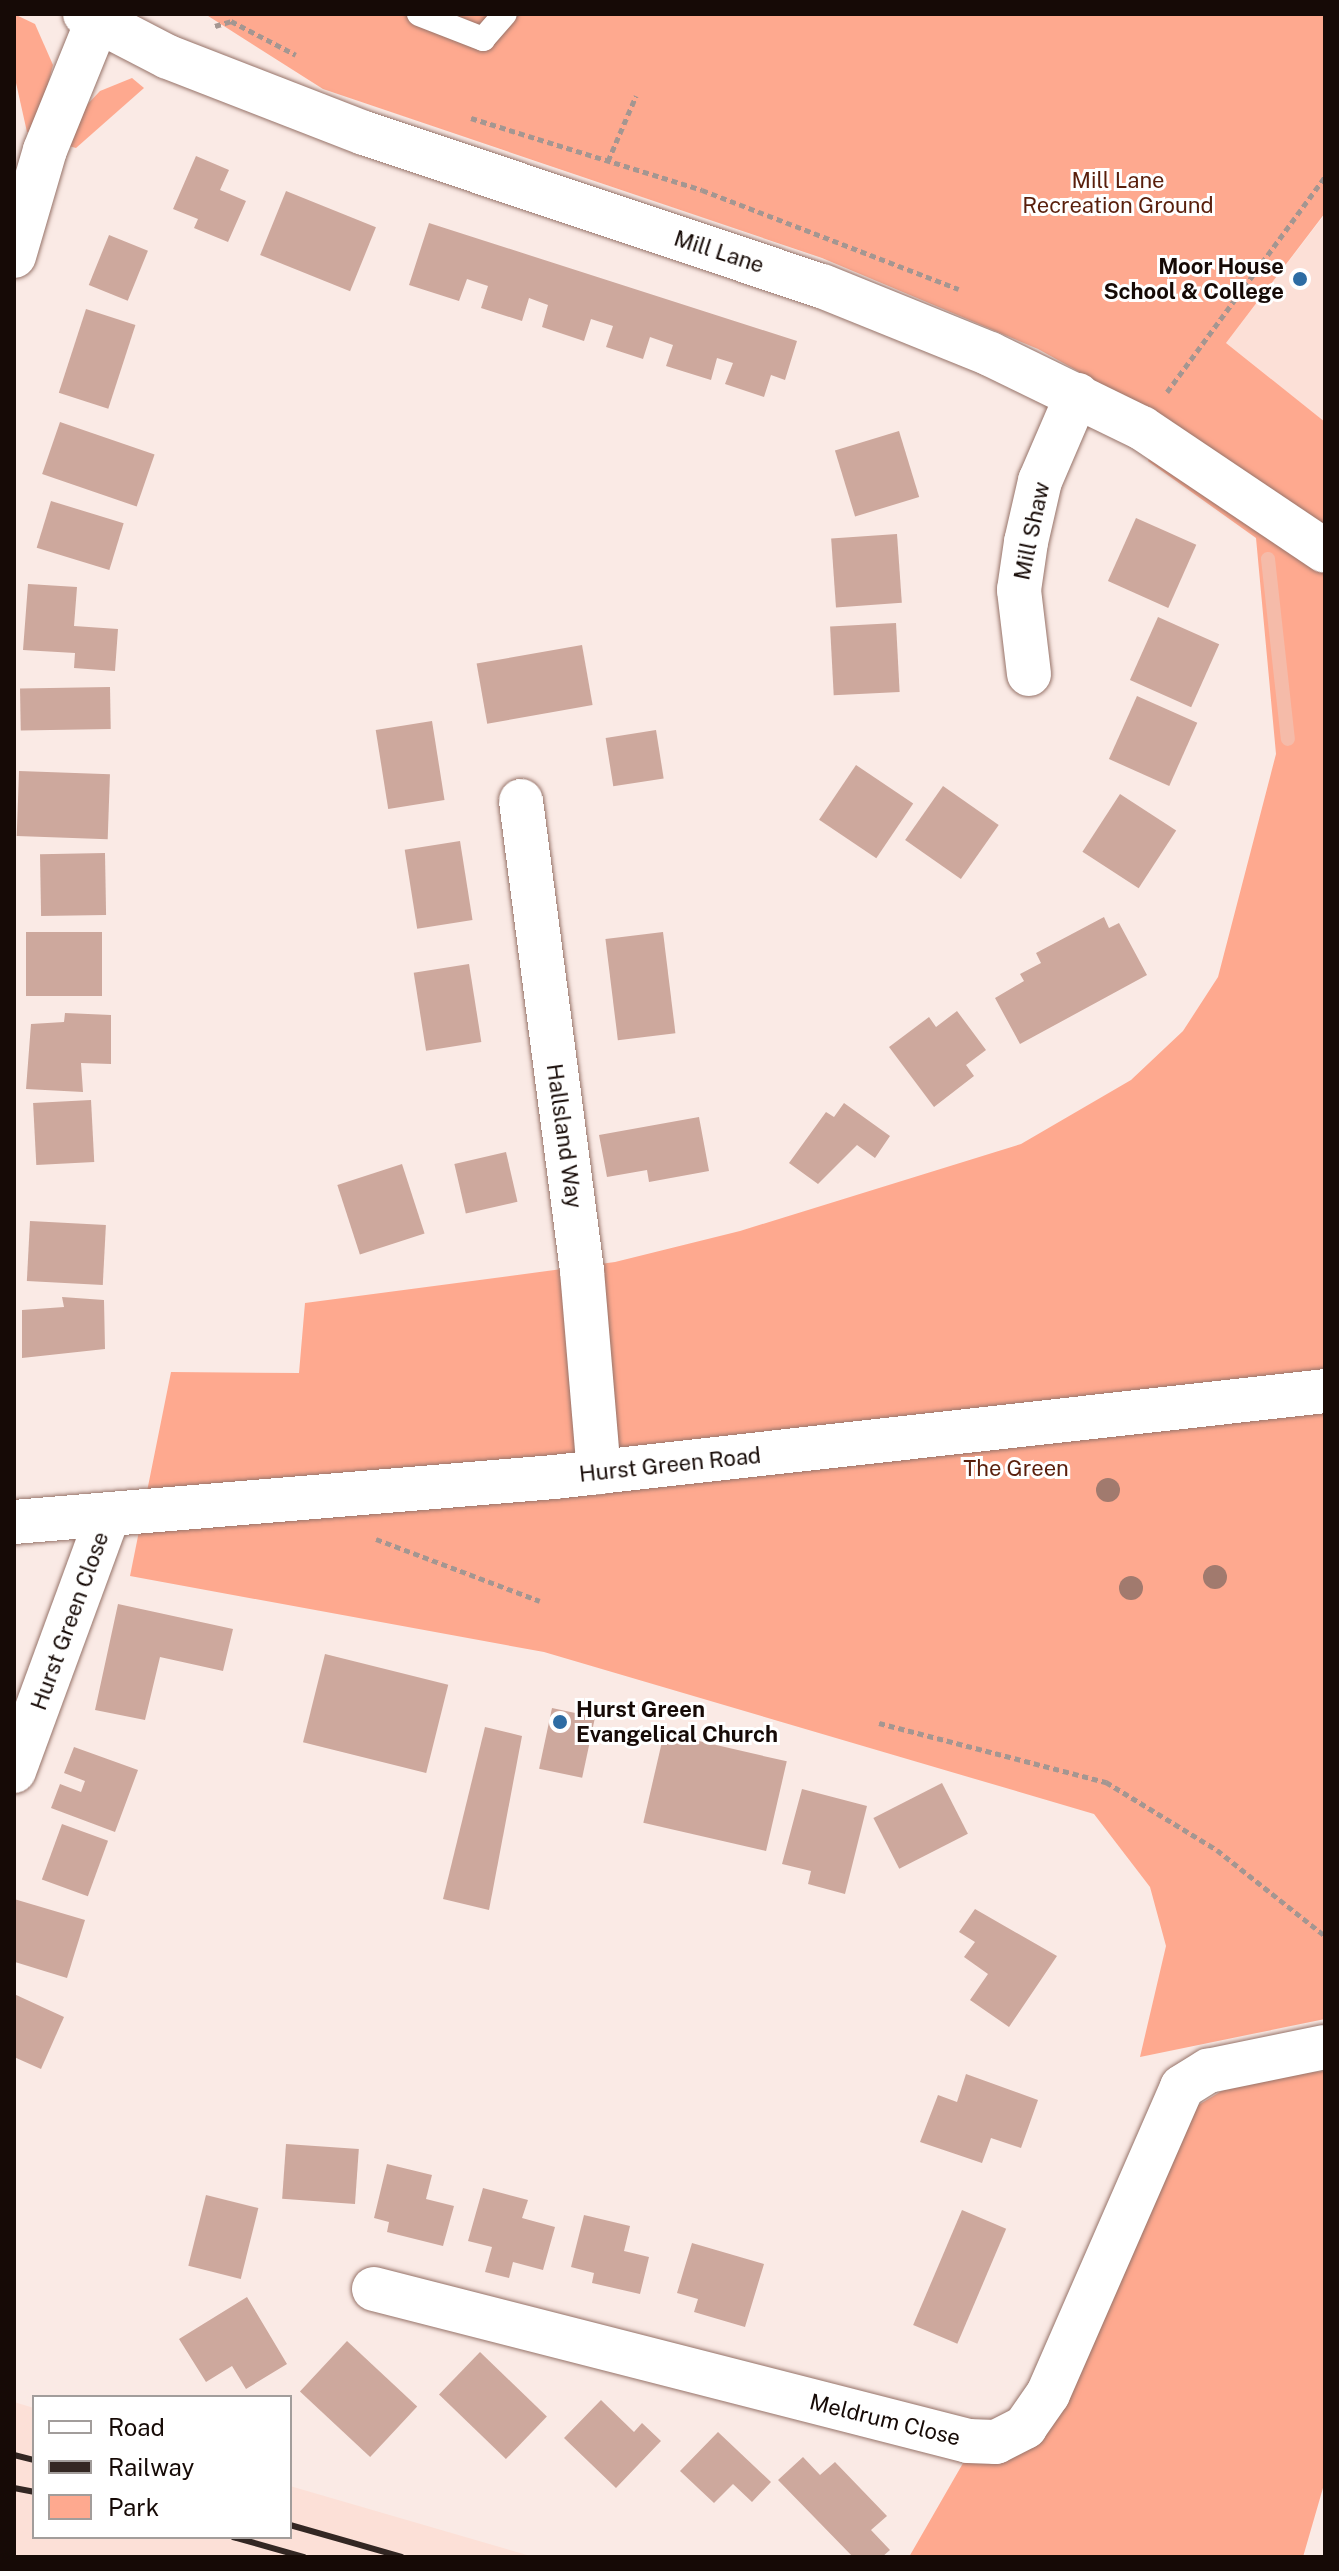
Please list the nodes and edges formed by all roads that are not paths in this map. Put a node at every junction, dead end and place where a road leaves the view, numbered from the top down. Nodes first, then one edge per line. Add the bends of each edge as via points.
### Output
1 (419, 14) edge
2 (505, 14) edge
3 (95, 17) edge
4 (14, 256) edge
5 (1077, 395) junction
6 (1325, 551) edge
7 (1029, 674) dead end
8 (521, 801) dead end
9 (1325, 1391) edge
10 (599, 1472) junction
11 (108, 1516) junction
12 (14, 1522) edge
13 (14, 1771) edge
14 (1325, 2047) edge
15 (374, 2289) dead end

1 - 2 lane via 483,39
3 - 4 street via 45,150
3 - 5 street, Mill Lane via 364,133 822,286
5 - 6 street, Mill Lane via 1261,502
5 - 7 street, Mill Shaw via 1040,481 1026,542 1019,590
8 - 10 street, Hallsland Way via 582,1271
9 - 10 street, Hurst Green Road
10 - 11 street, Hurst Green Road
11 - 12 street, Hurst Green Road
11 - 13 street, Hurst Green Close
14 - 15 street, Meldrum Close via 1208,2071 1182,2087 1048,2394 1025,2427 996,2442 968,2441

